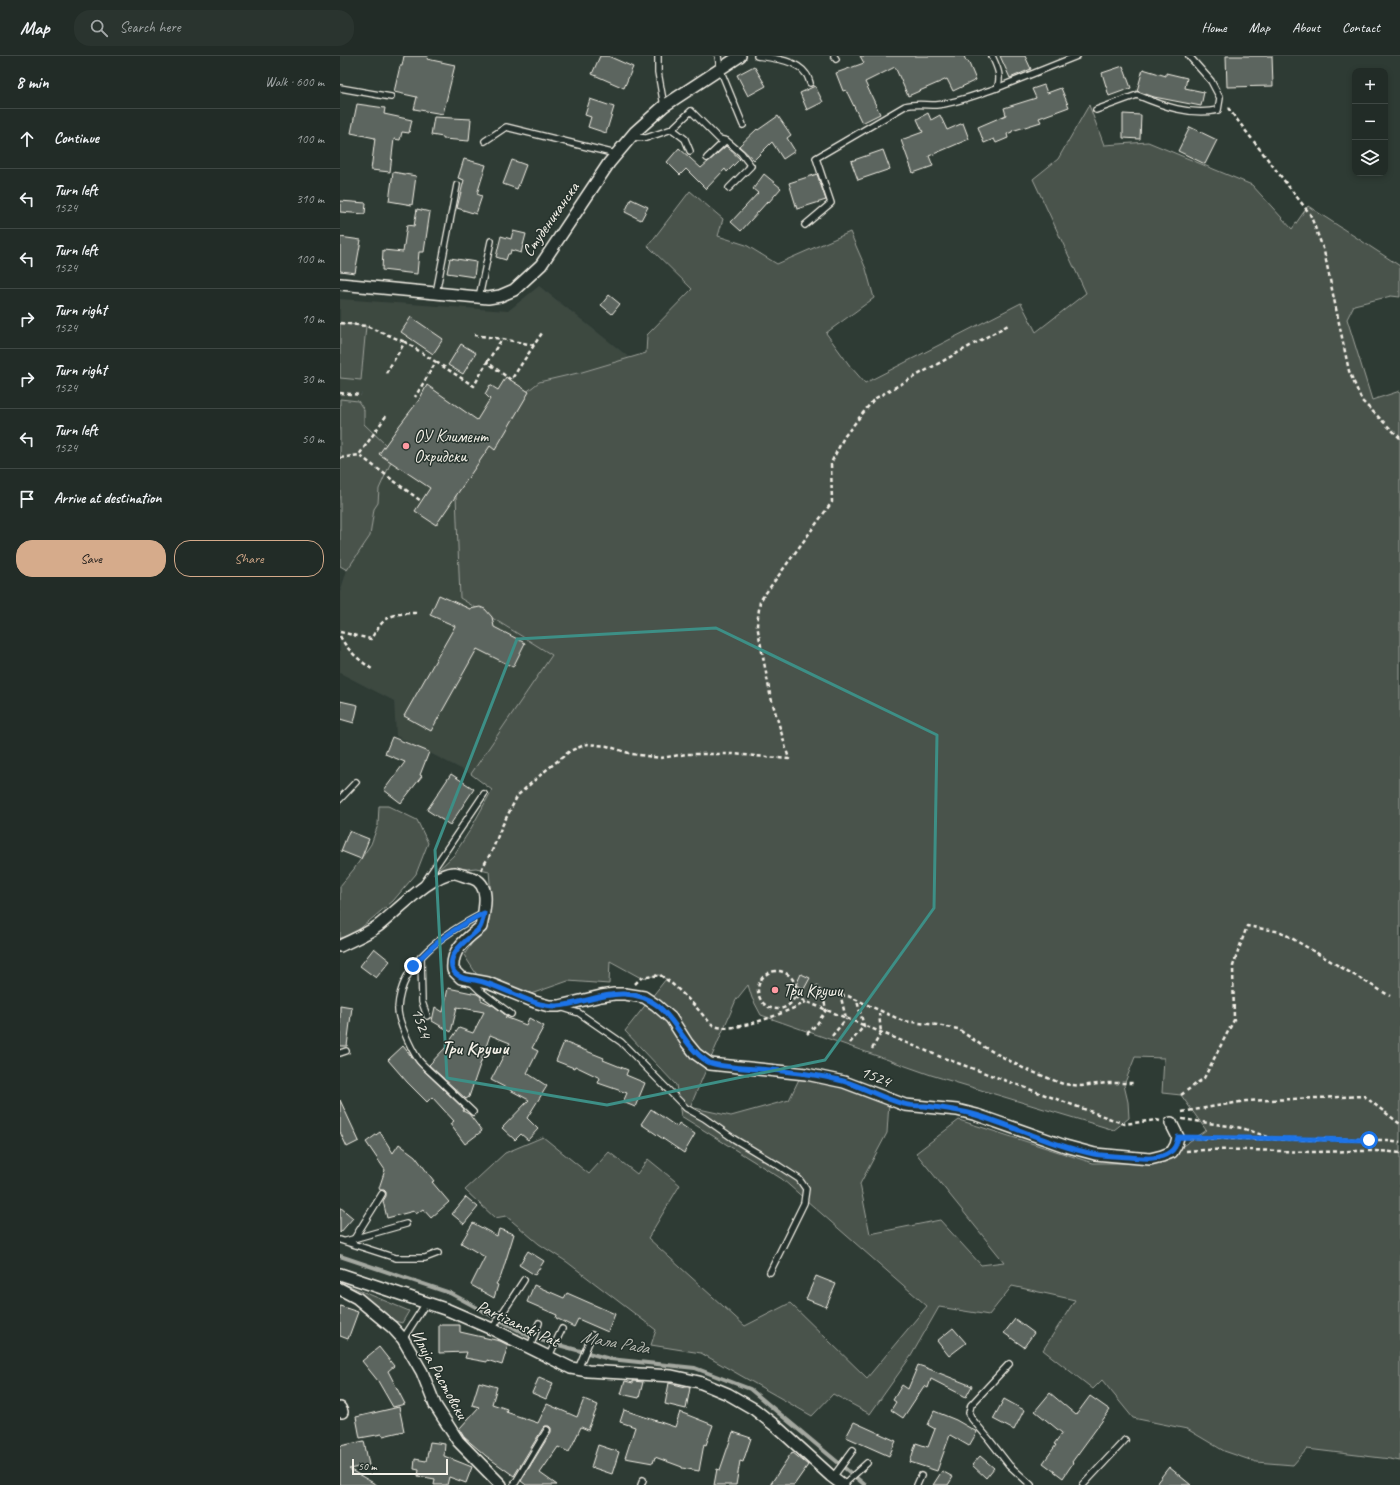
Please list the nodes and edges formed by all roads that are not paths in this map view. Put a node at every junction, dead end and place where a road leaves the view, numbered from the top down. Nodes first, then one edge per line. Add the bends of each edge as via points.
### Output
1 (658, 56) edge
2 (718, 56) edge
3 (740, 56) edge
4 (757, 56) edge
5 (992, 56) edge
6 (1076, 56) edge
7 (1190, 56) edge
8 (720, 69) junction
9 (810, 83) dead end
10 (340, 88) edge
11 (997, 88) junction
12 (391, 96) dead end
13 (664, 106) junction
14 (1096, 110) dead end
15 (743, 124) dead end
16 (672, 129) junction
17 (631, 137) junction
18 (486, 141) dead end
19 (725, 141) junction
20 (690, 151) dead end
21 (617, 154) junction
22 (707, 158) dead end
23 (457, 185) dead end
24 (728, 188) dead end
25 (805, 225) dead end
26 (491, 241) dead end
27 (340, 284) edge
28 (436, 293) junction
29 (479, 297) junction
30 (356, 782) dead end
31 (484, 794) dead end
32 (340, 799) edge
33 (419, 890) junction
34 (484, 913) junction
35 (340, 946) edge
36 (421, 956) junction
37 (468, 979) junction
38 (559, 1006) junction
39 (511, 1014) dead end
40 (427, 1016) dead end
41 (473, 1112) dead end
42 (1170, 1124) road end
43 (382, 1194) dead end
44 (406, 1224) dead end
45 (354, 1238) junction
46 (343, 1240) edge
47 (438, 1253) dead end
48 (770, 1272) dead end
49 (340, 1274) edge
50 (524, 1280) dead end
51 (340, 1289) edge
52 (426, 1303) junction
53 (539, 1323) dead end
54 (494, 1326) junction
55 (562, 1328) dead end
56 (592, 1335) dead end
57 (402, 1339) junction
58 (531, 1345) junction
59 (550, 1353) junction
60 (1009, 1364) dead end
61 (578, 1369) junction
62 (547, 1430) dead end
63 (1125, 1440) dead end
64 (853, 1450) dead end
65 (867, 1463) dead end
66 (835, 1474) junction
67 (921, 1476) dead end
68 (845, 1483) edge
69 (501, 1485) edge
70 (514, 1485) edge
71 (917, 1485) edge
72 (1031, 1485) edge
73 (1083, 1485) edge

1 - 13 lane
2 - 8 lane
3 - 8 street, Студеничанска
4 - 9 lane via 796,64 806,74
5 - 11 lane via 999,71 1000,81
6 - 11 lane
7 - 14 lane via 1220,98 1218,110 1206,113 1168,108 1137,95
8 - 13 street, Студеничанска
8 - 15 lane
10 - 12 lane
11 - 25 lane via 936,105 915,103 905,106 816,158 831,203
13 - 17 street, Студеничанска
16 - 17 lane via 646,138
16 - 19 lane via 691,112 719,139
16 - 20 lane via 685,139
17 - 21 street, Студеничанска
18 - 21 lane via 506,127
19 - 22 lane
19 - 24 lane via 742,153 751,166
21 - 29 street, Студеничанска via 541,265 514,290 500,296
23 - 28 lane
26 - 29 lane
27 - 28 street, Студеничанска
28 - 29 street, Студеничанска
30 - 32 lane
31 - 33 lane
33 - 34 street, 1524 via 438,878 453,873 476,879 483,887 486,898
33 - 35 street via 377,926
34 - 36 lane, 1524 via 460,925
34 - 37 street, 1524 via 480,927 462,942 452,962 453,970 460,978
36 - 40 lane via 422,1002
36 - 41 lane, 1524 via 402,986 398,1010 407,1040 418,1060
37 - 38 street, 1524 via 488,983 535,1002
37 - 39 lane
38 - 42 street, 1524 via 601,996 625,994 644,997 671,1018 696,1054 710,1064 806,1074 844,1082 905,1105 957,1110 977,1115 1095,1154 1150,1159 1172,1152 1178,1137
38 - 48 lane, 1524 via 579,1013 620,1042 686,1108 799,1179 806,1189 804,1204
43 - 45 lane
44 - 45 lane
45 - 46 lane
46 - 47 lane via 396,1258 425,1258
49 - 52 street, Partizanski Pat
50 - 54 lane
51 - 57 street, Илија Ристовски via 357,1298 392,1327
52 - 54 street, Partizanski Pat
52 - 57 lane
53 - 58 lane
54 - 58 street, Partizanski Pat
55 - 59 lane
56 - 61 lane
57 - 69 street, Илија Ристовски via 422,1372 435,1405 458,1441
58 - 59 street, Partizanski Pat
59 - 61 street, Partizanski Pat via 571,1368
60 - 72 lane via 971,1406 970,1413 1008,1465
61 - 66 street, Partizanski Pat via 672,1376 700,1382 754,1409
62 - 70 lane
63 - 73 lane
64 - 66 lane
65 - 68 lane
66 - 68 street, Partizanski Pat
67 - 71 lane

